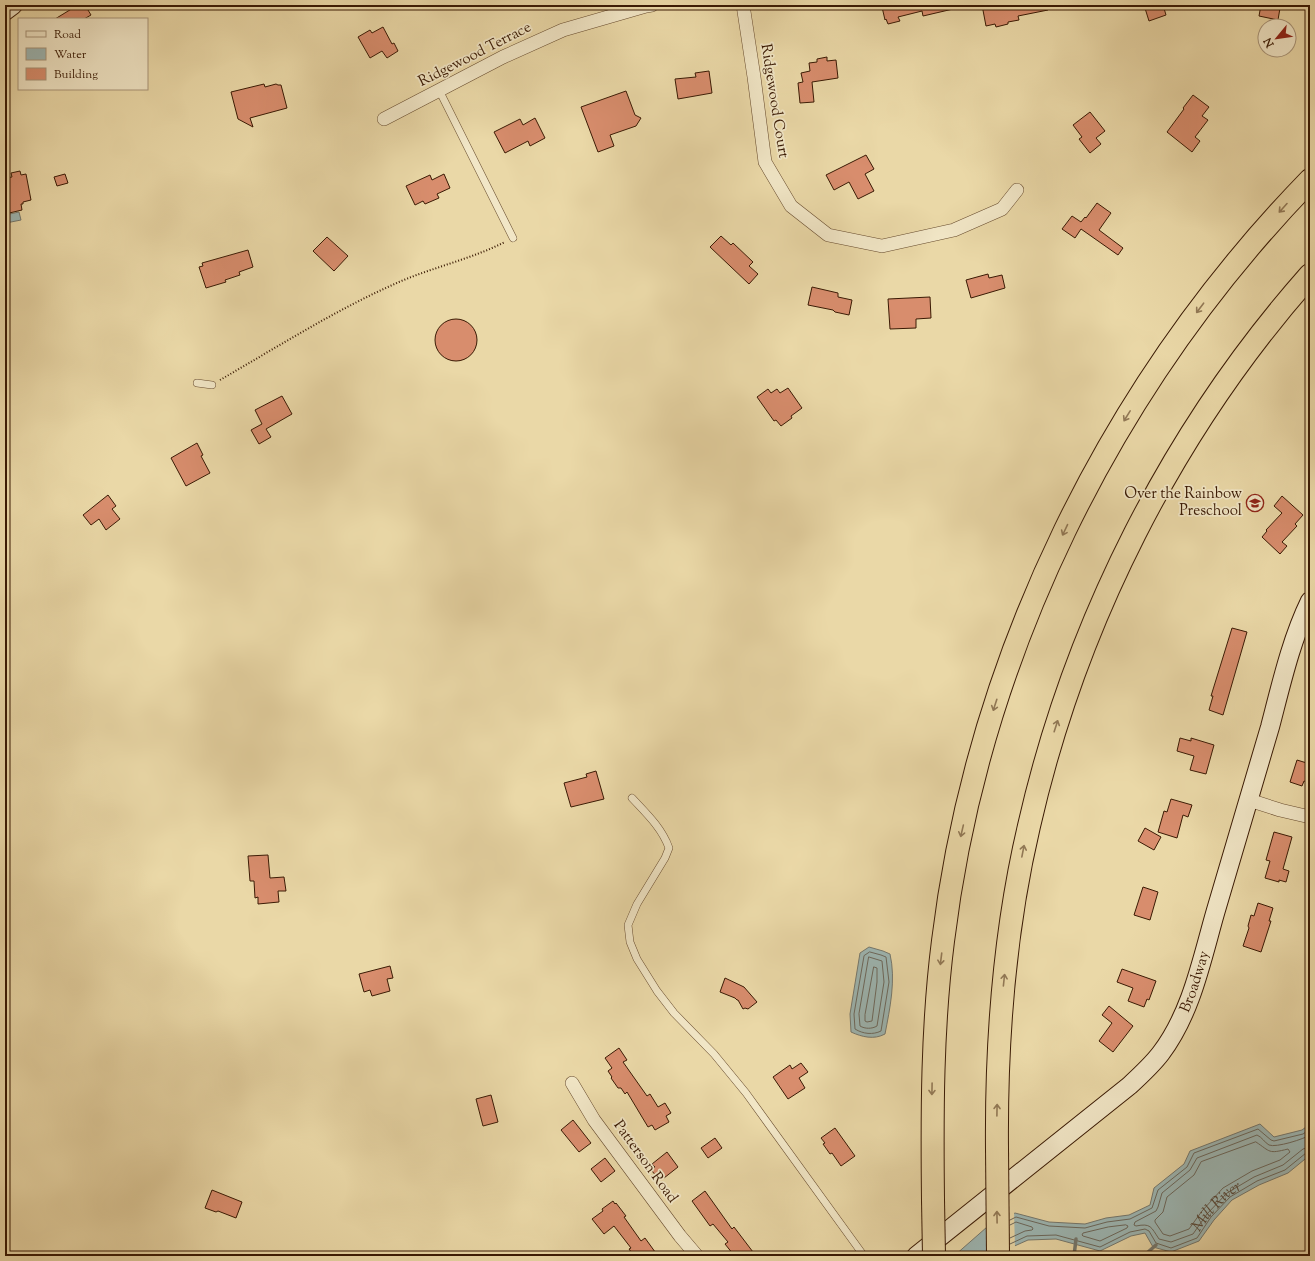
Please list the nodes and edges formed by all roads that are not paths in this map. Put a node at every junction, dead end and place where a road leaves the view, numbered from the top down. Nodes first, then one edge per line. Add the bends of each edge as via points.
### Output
1 (13, 5) edge
2 (652, 5) edge
3 (743, 5) edge
4 (5, 11) edge
5 (440, 90) junction
6 (384, 119) dead end
7 (1310, 180) edge
8 (1017, 190) dead end
9 (514, 238) road end
10 (1310, 275) edge
11 (197, 383) dead end
12 (212, 385) road end
13 (1310, 600) edge
14 (632, 798) dead end
15 (1249, 800) junction
16 (1310, 818) edge
17 (572, 1083) dead end
18 (697, 1256) edge
19 (864, 1256) edge
20 (916, 1256) edge
21 (934, 1256) edge
22 (998, 1256) edge

1 - 4 main road
2 - 5 street, Ridgewood Terrace via 563,30 503,57
3 - 8 street, Ridgewood Court via 765,162 791,206 828,235 882,246 954,230 1002,209
5 - 6 street, Ridgewood Terrace
5 - 9 lane
7 -> 21 highway, bridge via 1220,282 1173,345 1135,403 1072,514 1016,644 977,766 959,842 947,909 934,1050
22 -> 10 highway, bridge via 999,1038 1003,983 1023,854 1053,736 1096,619 1148,509 1209,407 1284,305
11 - 12 lane
13 - 15 main road, Broadway via 1290,654
14 - 19 lane via 665,836 669,848 628,925 630,942 637,959 674,1013 714,1054 746,1093
15 - 16 street
15 - 20 main road, Broadway via 1192,992 1179,1024 1162,1052 1113,1099
17 - 18 street, Patterson Road via 594,1120

